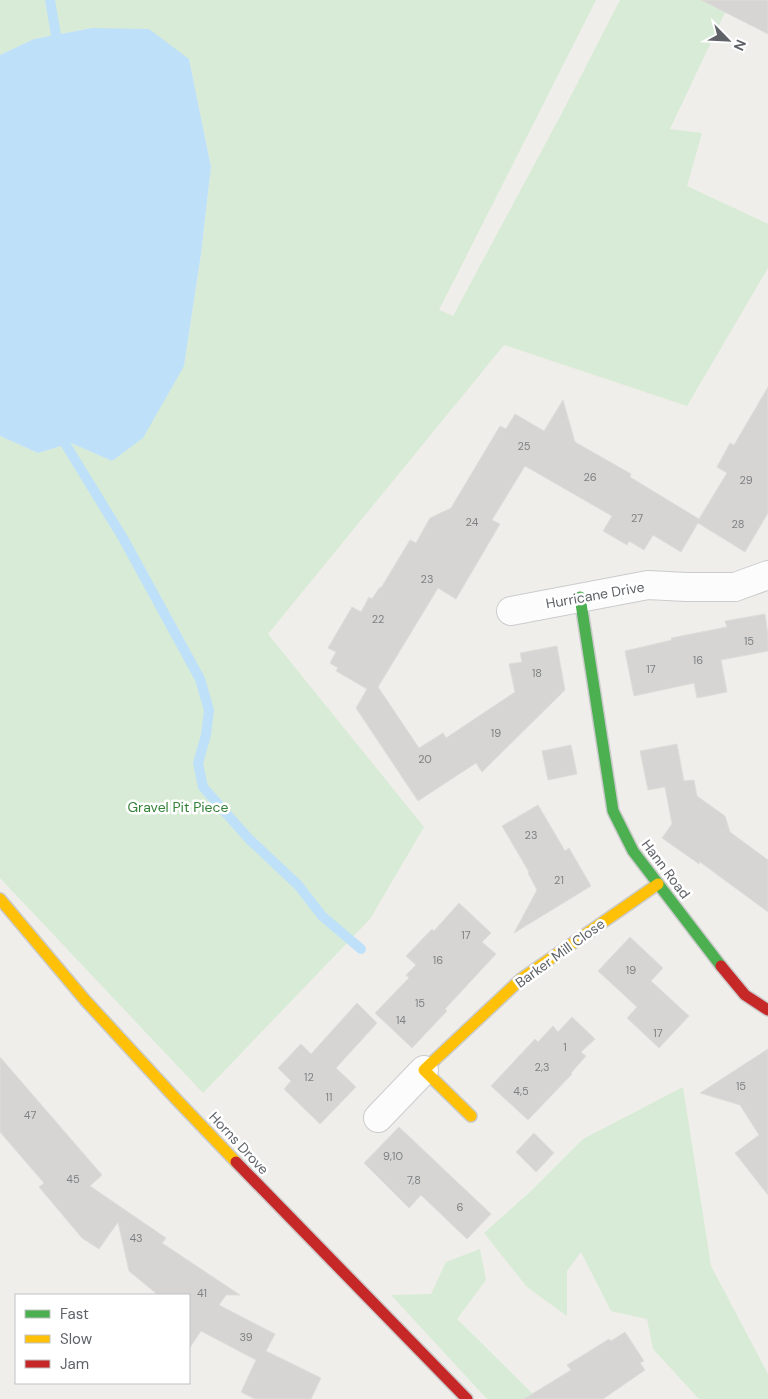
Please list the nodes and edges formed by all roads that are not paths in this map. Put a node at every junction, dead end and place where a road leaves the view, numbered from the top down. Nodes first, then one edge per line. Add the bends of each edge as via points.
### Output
1 (768, 575) edge
2 (580, 597) junction
3 (511, 611) dead end
4 (658, 884) junction
5 (0, 899) edge
6 (768, 1010) edge
7 (424, 1070) junction
8 (471, 1116) dead end
9 (378, 1118) dead end
10 (467, 1399) edge

1 - 2 street, Hurricane Drive via 735,587 648,585
2 - 3 street, Hurricane Drive
2 - 4 street, Hann Road via 613,811 632,852
4 - 6 street, Hann Road via 745,995
4 - 7 street, Barker Mill Close via 521,979
5 - 10 street, Horns Drove via 98,1015 176,1099
7 - 8 street
7 - 9 street, Barker Mill Close

